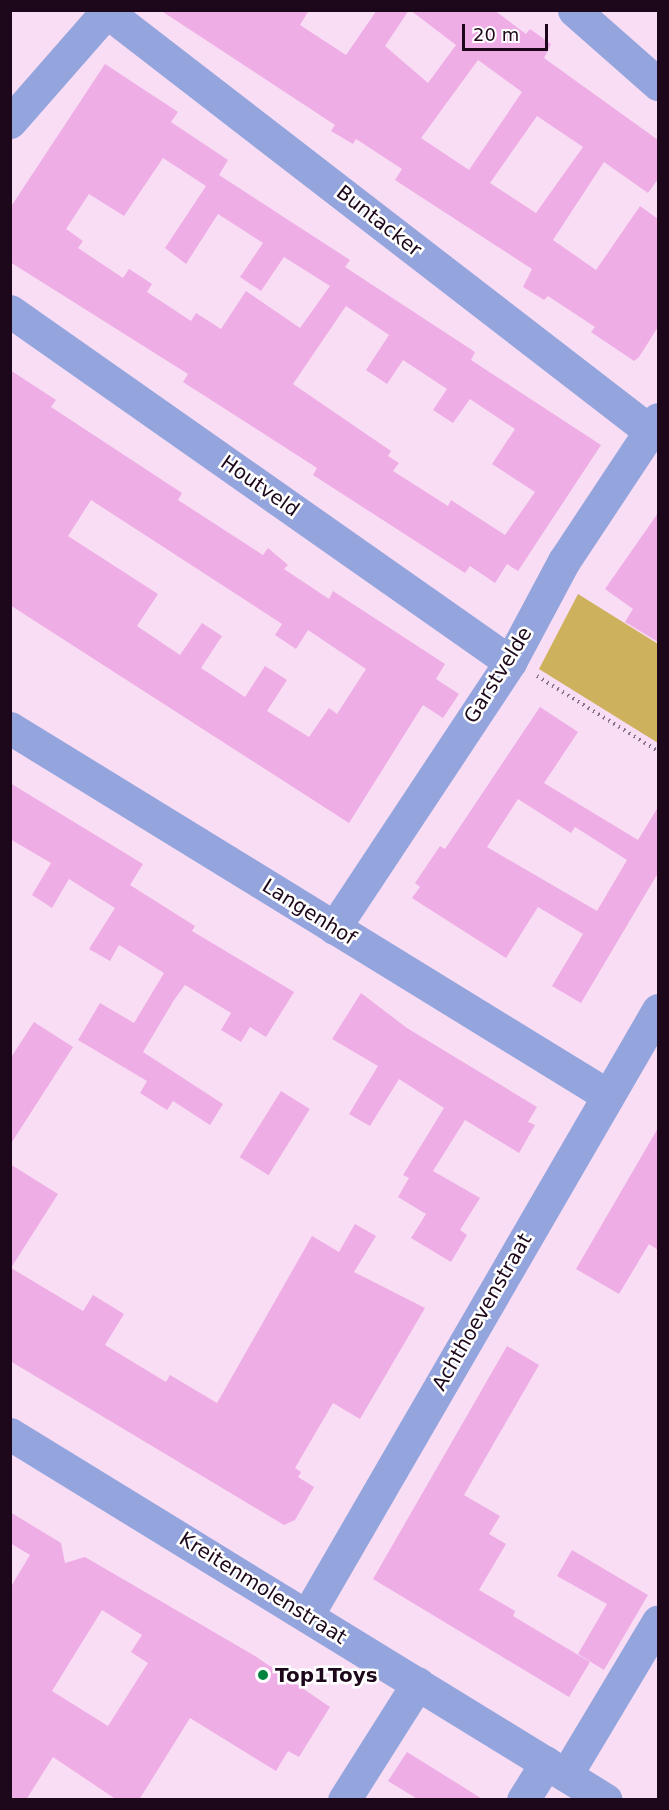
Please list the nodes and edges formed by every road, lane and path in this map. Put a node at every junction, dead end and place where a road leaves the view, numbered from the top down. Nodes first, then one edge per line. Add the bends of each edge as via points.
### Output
1 (574, 10) edge
2 (108, 11) edge
3 (658, 84) edge
4 (10, 122) edge
5 (10, 311) edge
6 (654, 425) edge
7 (510, 662) junction
8 (10, 728) edge
9 (658, 750) edge
10 (334, 928) junction
11 (658, 1010) edge
12 (607, 1095) junction
13 (10, 1434) edge
14 (308, 1614) junction
15 (658, 1621) edge
16 (418, 1683) junction
17 (556, 1769) junction
18 (344, 1800) edge
19 (523, 1800) edge
20 (606, 1800) edge

1 - 3 street
2 - 4 street
2 - 6 street, Buntacker
5 - 7 street, Houtveld
6 - 7 street, Garstvelde via 564,561
7 - 9 path
7 - 10 street, Garstvelde
8 - 10 street, Langenhof
10 - 12 street, Langenhof
11 - 12 street, Achthoevenstraat
12 - 14 street, Achthoevenstraat
13 - 14 street, Kreitenmolenstraat
14 - 16 street, Kreitenmolenstraat
15 - 17 street
16 - 17 street, Kreitenmolenstraat
16 - 18 street
17 - 19 street
17 - 20 street, Kreitenmolenstraat

